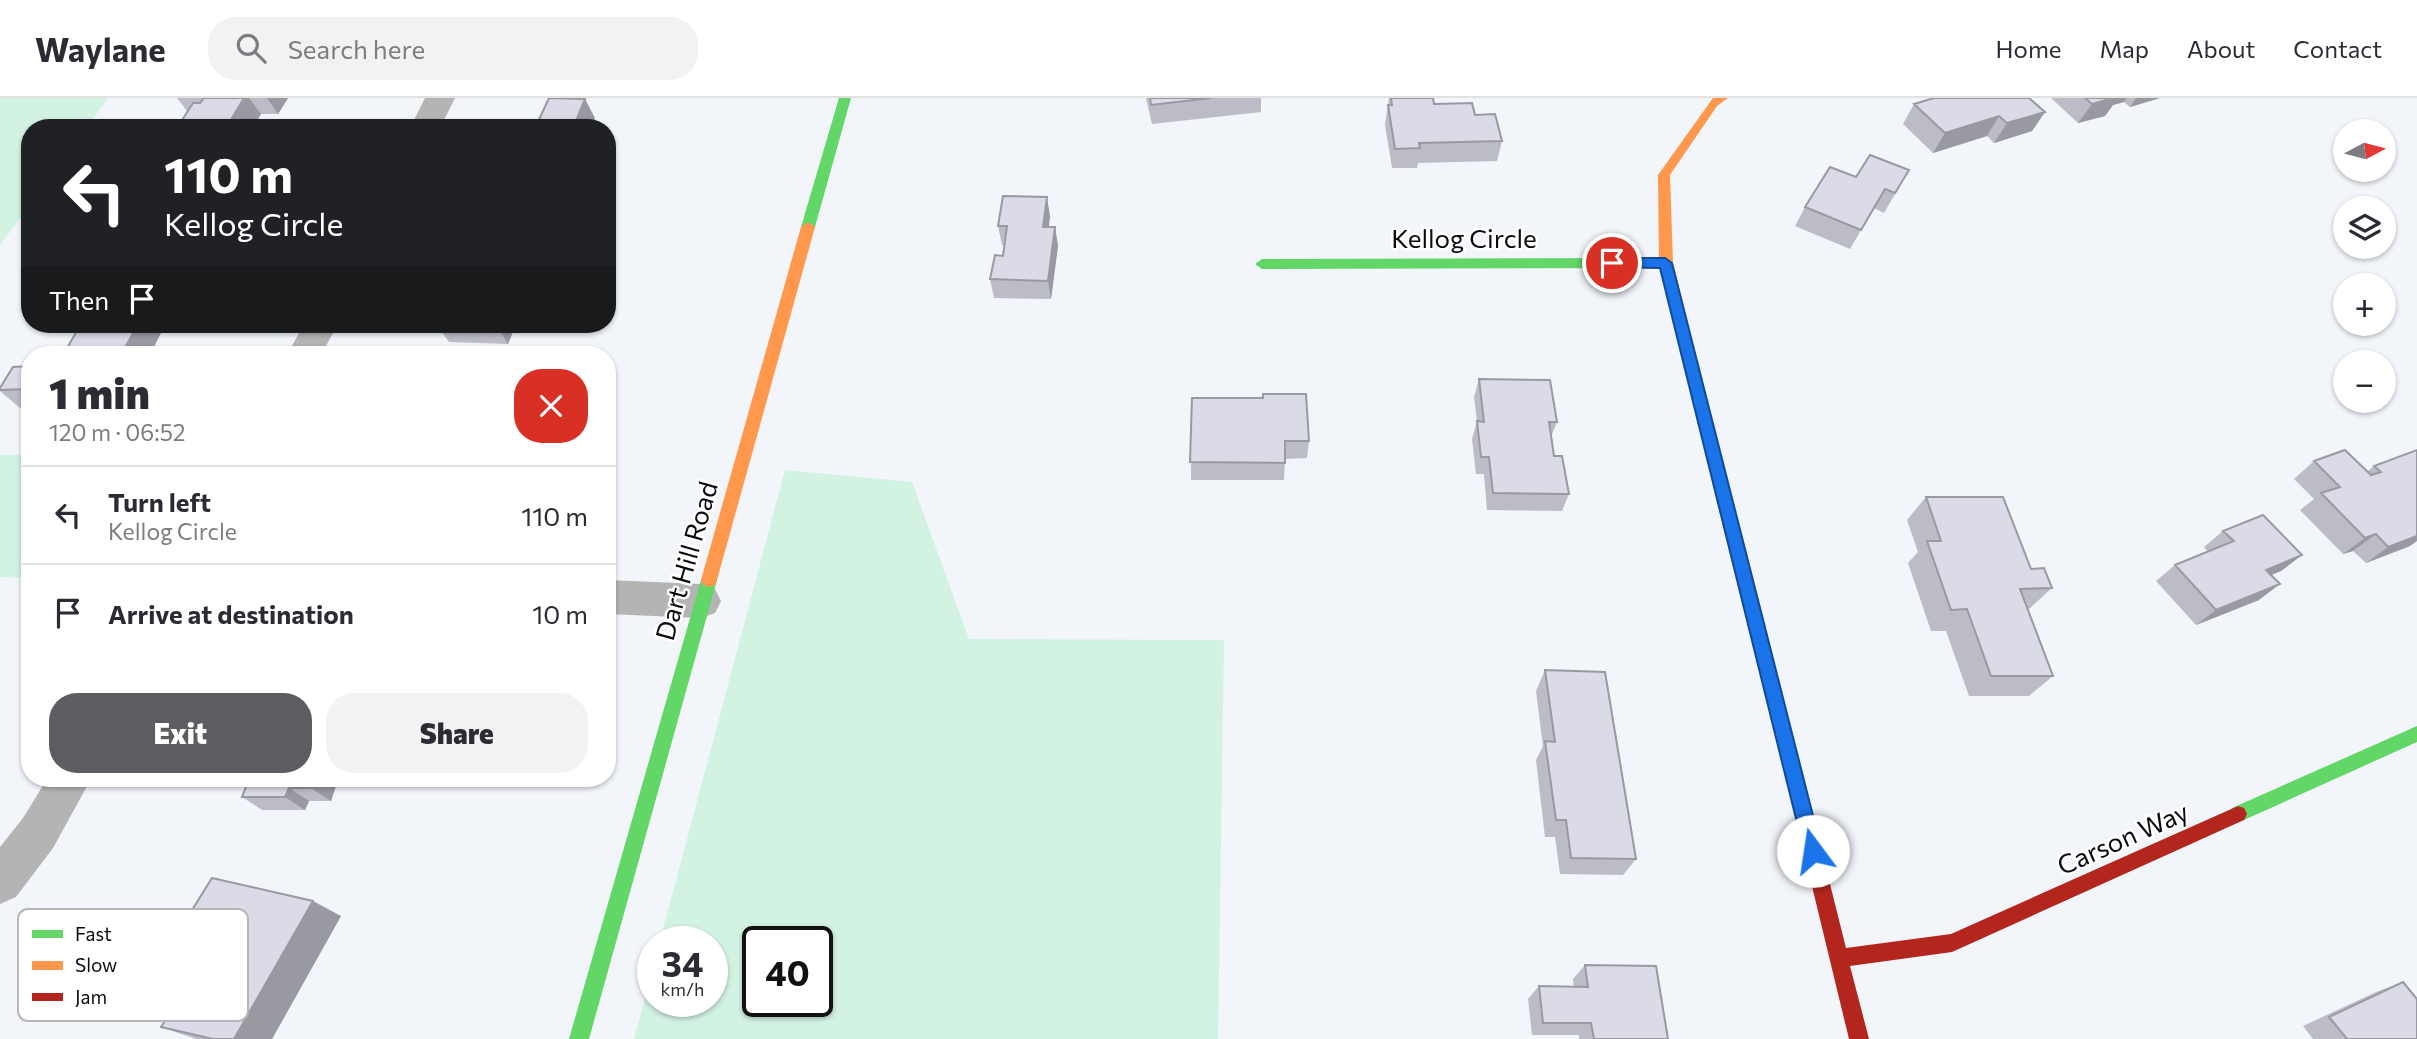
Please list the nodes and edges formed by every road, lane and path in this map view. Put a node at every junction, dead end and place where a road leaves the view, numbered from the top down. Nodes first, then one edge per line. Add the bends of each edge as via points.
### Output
1 (440, 98) edge
2 (845, 98) edge
3 (1722, 98) edge
4 (430, 119) edge
5 (1665, 263) junction
6 (1262, 264) dead end
7 (616, 597) edge
8 (701, 601) junction
9 (2417, 734) edge
10 (65, 787) edge
11 (0, 882) edge
12 (1840, 958) junction
13 (579, 1039) edge
14 (1859, 1039) edge

1 - 4 street
2 - 8 street, Dart Hill Road
3 - 5 street via 1713,103 1664,175
5 - 6 street, Kellog Circle
5 - 12 street
7 - 8 street
8 - 13 street, Dart Hill Road
9 - 12 street, Carson Way via 1952,943
10 - 11 street via 38,833
12 - 14 street

